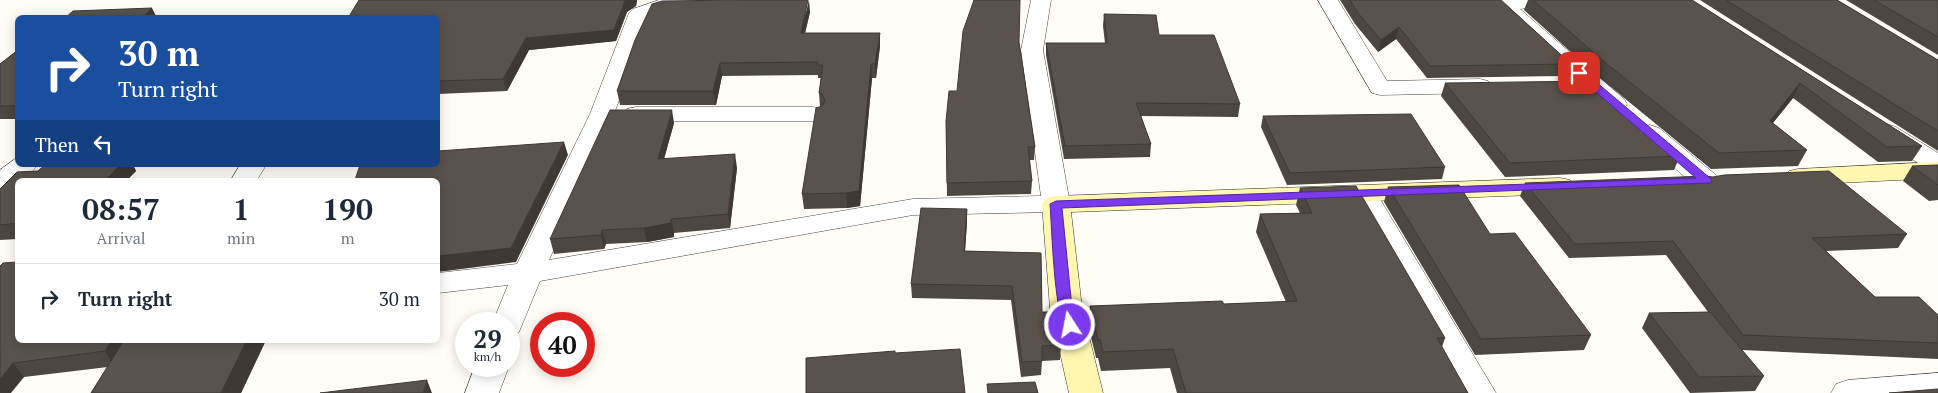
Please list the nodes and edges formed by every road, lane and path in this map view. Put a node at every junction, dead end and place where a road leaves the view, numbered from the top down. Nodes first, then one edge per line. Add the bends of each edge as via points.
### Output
1 (680, 0) edge
2 (1041, 0) edge
3 (1328, 0) edge
4 (1552, 0) edge
5 (1563, 85) edge
6 (1592, 85) junction
7 (1505, 86) edge
8 (602, 114) junction
9 (813, 114) edge
10 (1872, 122) edge
11 (1938, 164) edge
12 (21, 167) edge
13 (252, 167) edge
14 (1938, 170) edge
15 (245, 178) edge
16 (1774, 178) edge
17 (1735, 180) edge
18 (1706, 181) junction
19 (1667, 182) edge
20 (0, 183) edge
21 (1588, 185) edge
22 (1362, 194) junction
23 (1056, 204) junction
24 (528, 273) junction
25 (440, 283) edge
26 (513, 312) edge
27 (488, 377) edge
28 (1938, 385) edge
29 (482, 393) edge
30 (1086, 393) edge
31 (1479, 393) edge
32 (1848, 393) edge

1 - 8 street via 640,13
2 - 23 street via 1032,50
3 - 7 street via 1380,88
4 - 6 street via 1502,4
5 - 6 street
6 - 18 street
8 - 9 street
8 - 24 street
10 - 11 street
12 - 20 street
13 - 15 street
14 - 16 street
17 - 18 street
18 - 19 street
21 - 22 street
22 - 23 street
22 - 31 street
23 - 24 street via 913,208
23 - 30 street via 1066,308
24 - 25 street
24 - 26 street
27 - 29 street
28 - 32 street

